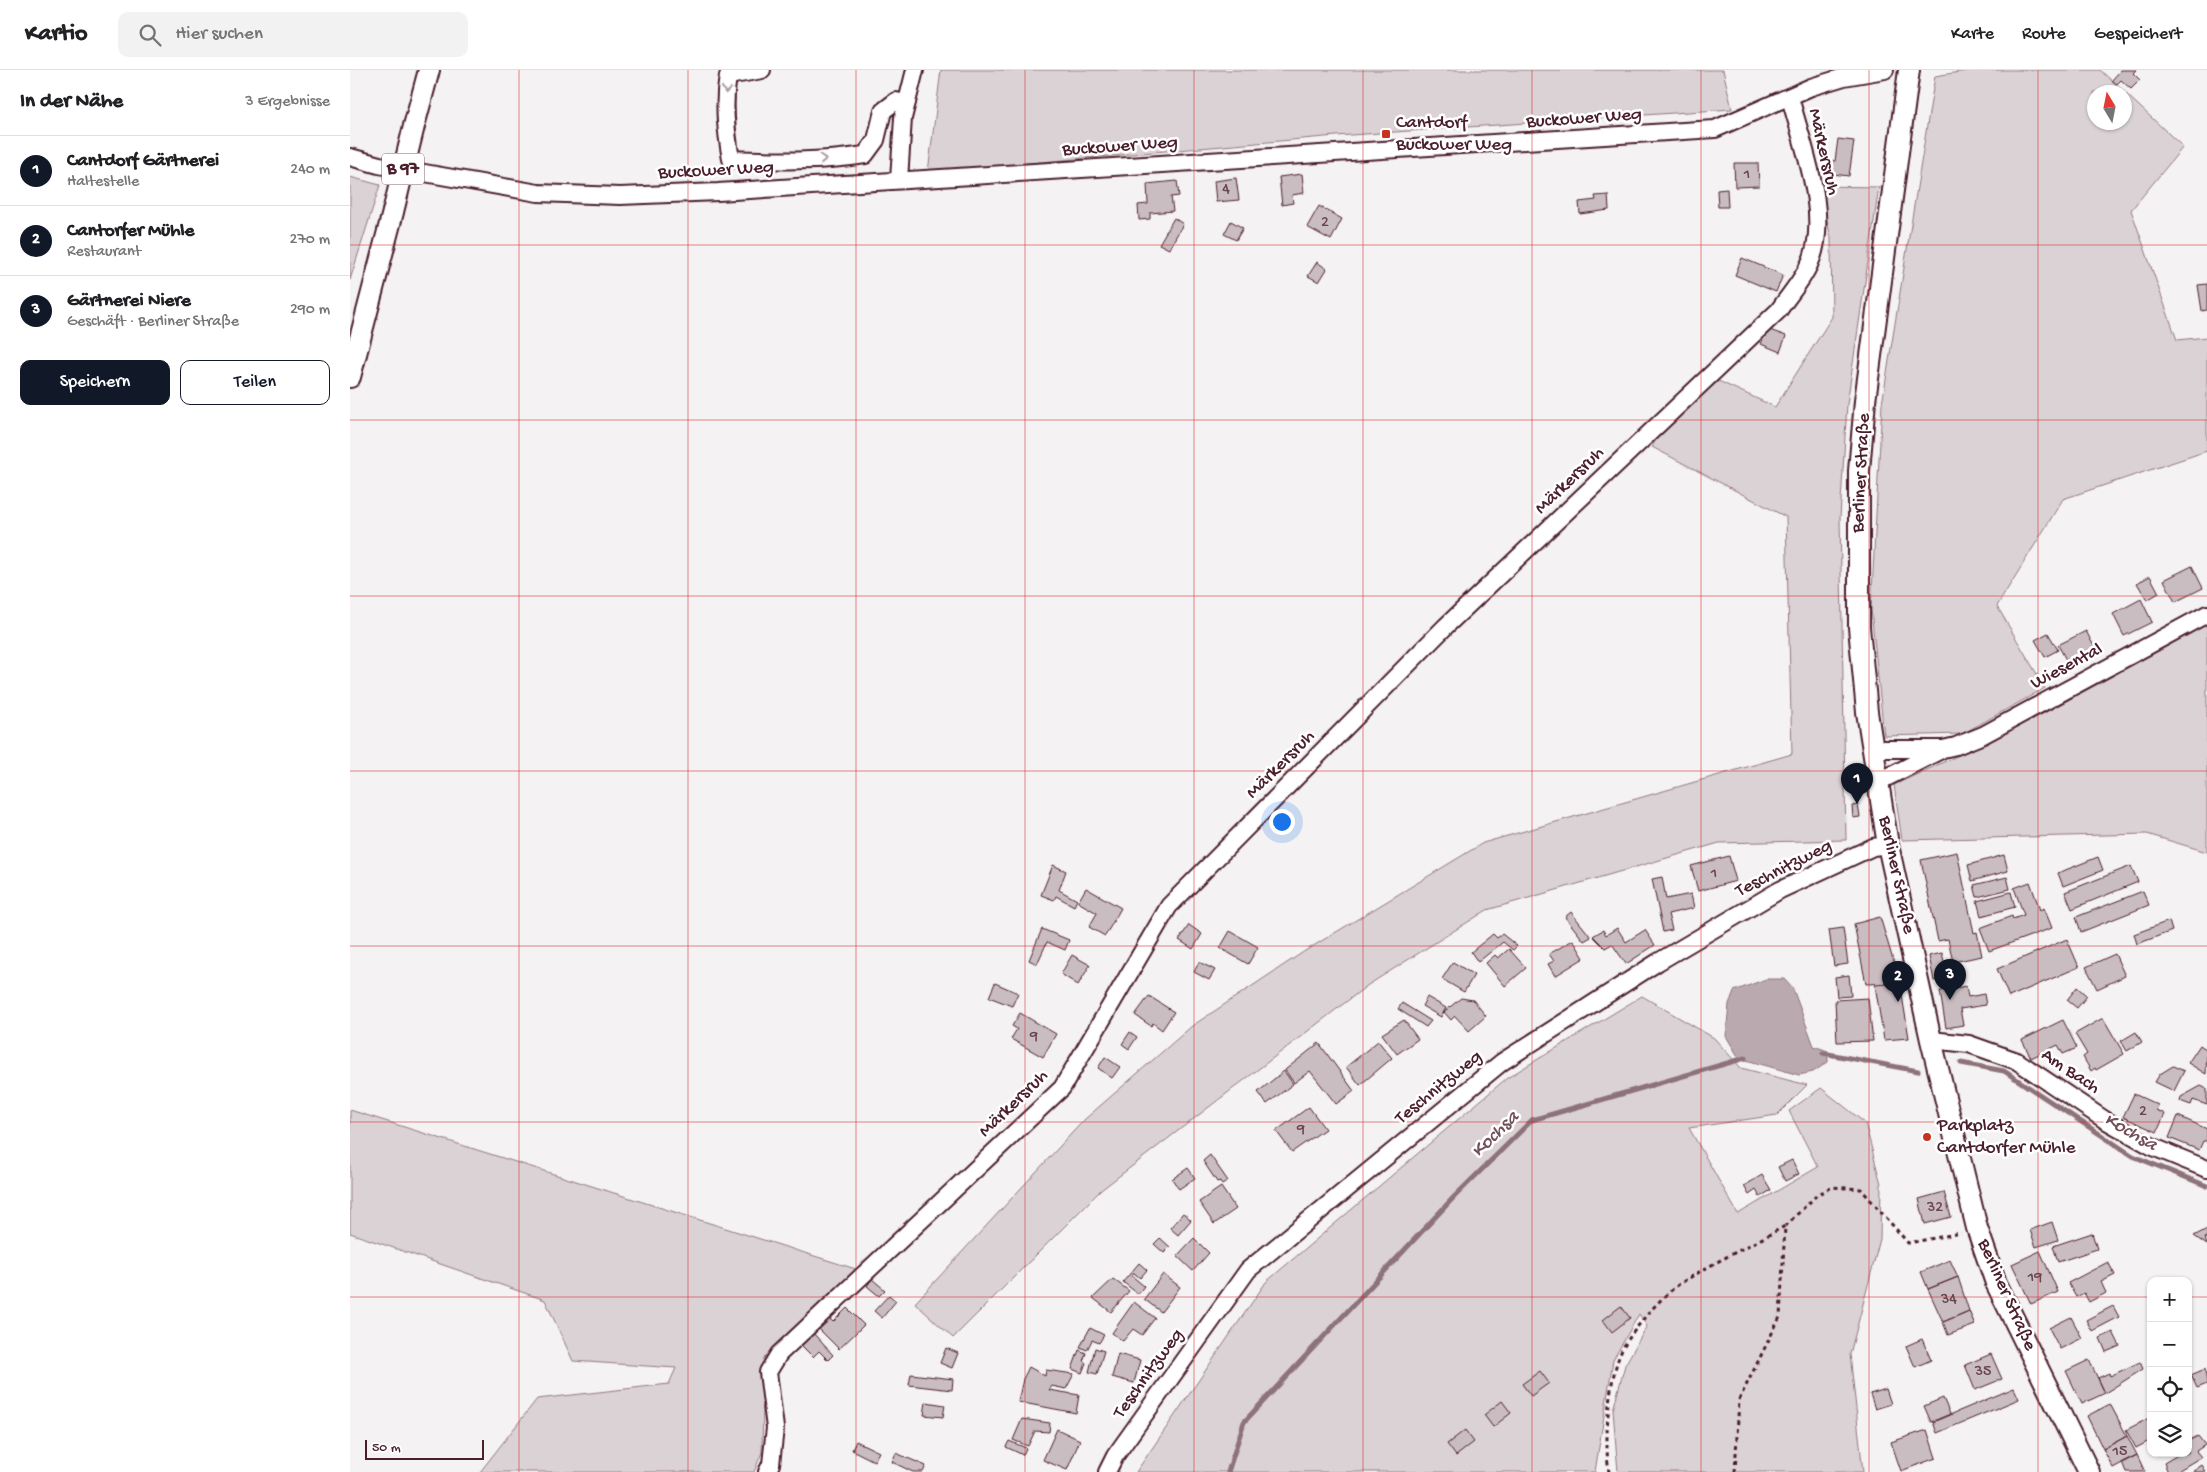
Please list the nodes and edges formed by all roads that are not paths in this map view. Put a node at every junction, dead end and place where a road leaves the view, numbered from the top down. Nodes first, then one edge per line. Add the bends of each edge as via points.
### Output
1 (429, 70) edge
2 (762, 70) edge
3 (914, 70) edge
4 (1885, 70) edge
5 (1909, 70) edge
6 (1790, 97) junction
7 (907, 103) junction
8 (350, 157) edge
9 (899, 180) junction
10 (350, 377) edge
11 (2207, 614) edge
12 (1873, 749) junction
13 (1943, 749) junction
14 (1878, 782) junction
15 (1888, 845) junction
16 (1931, 1040) junction
17 (2207, 1169) edge
18 (767, 1472) edge
19 (1107, 1472) edge
20 (2089, 1472) edge

1 - 10 main road, B 97, bridge
2 -> 7 street via 728,76 725,95 731,159 763,161 865,155 876,140 884,111 896,101
3 - 7 street
4 - 6 street, Buckower Weg via 1844,77
5 - 12 main road, Berliner Straße via 1865,401 1859,471 1860,627
6 - 9 street, Buckower Weg via 1715,129 1705,130
6 - 18 street, Märkersruh via 1815,196 1818,234 1809,266 1778,310 1446,626 1169,906 1062,1088 779,1354 768,1372 775,1428 771,1464
7 - 9 street
8 - 9 street, Buckower Weg via 379,166 538,193 584,195 630,196
11 - 13 street, Wiesental via 1983,735
12 - 13 street, Wiesental
12 - 14 main road, Berliner Straße
13 - 14 street, Wiesental
14 - 15 main road, Berliner Straße
15 - 16 main road, Berliner Straße
15 - 19 street, Teschnitzweg via 1873,846 1780,890 1658,962 1502,1062 1248,1270 1115,1456
16 - 17 street, Am Bach via 1969,1044 2017,1061 2105,1120 2151,1146
16 - 20 main road, Berliner Straße via 1977,1228 1996,1283

